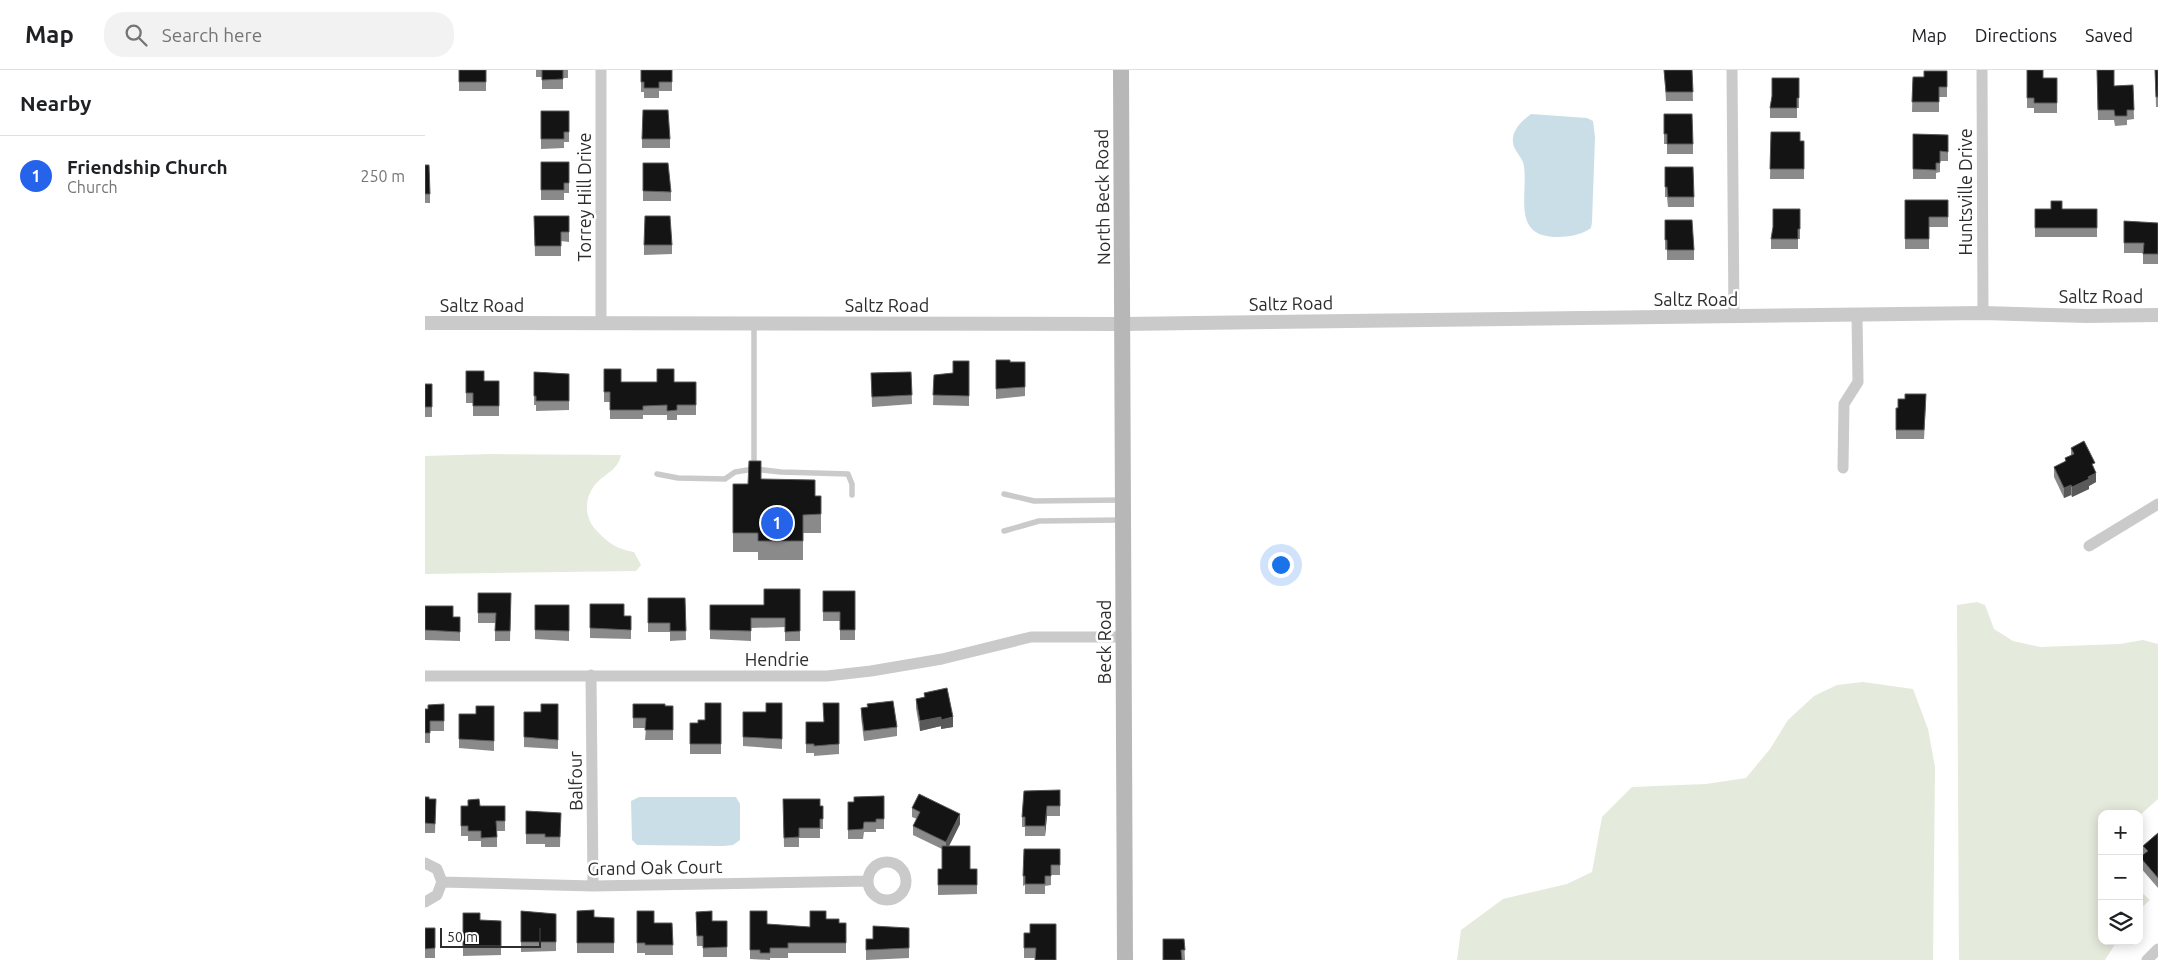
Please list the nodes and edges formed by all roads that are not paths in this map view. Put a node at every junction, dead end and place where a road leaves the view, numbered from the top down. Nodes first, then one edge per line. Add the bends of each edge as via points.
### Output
1 (601, 70) edge
2 (1121, 70) edge
3 (1732, 70) edge
4 (1982, 70) edge
5 (1983, 313) junction
6 (1857, 315) junction
7 (2158, 315) edge
8 (1734, 317) junction
9 (425, 323) edge
10 (601, 324) junction
11 (754, 324) junction
12 (1123, 324) junction
13 (1843, 468) dead end
14 (754, 469) junction
15 (657, 474) dead end
16 (852, 494) dead end
17 (1004, 494) dead end
18 (1123, 500) junction
19 (2158, 504) edge
20 (1123, 520) junction
21 (1004, 531) dead end
22 (2089, 546) dead end
23 (1124, 636) junction
24 (591, 675) junction
25 (425, 676) edge
26 (425, 863) edge
27 (868, 881) dead end
28 (442, 882) junction
29 (593, 886) junction
30 (425, 902) edge
31 (2158, 949) edge
32 (1125, 960) edge
33 (2147, 960) edge

1 - 10 street, Torrey Hill Drive
2 - 12 main road, North Beck Road
3 - 8 street
4 - 5 street, Huntsville Drive
5 - 6 street, Saltz Road
5 - 7 street, Saltz Road
6 - 8 street, Saltz Road
6 - 13 street via 1858,382 1844,404
8 - 12 street, Saltz Road
9 - 10 street, Saltz Road
10 - 11 street, Saltz Road
11 - 12 street, Saltz Road
11 - 14 lane
12 - 18 main road, Beck Road
14 - 15 lane via 735,472 725,478 679,478
14 - 16 lane via 848,474
17 - 18 lane via 1034,501
18 - 20 main road, Beck Road
19 - 22 street
20 - 21 lane via 1039,521
20 - 23 main road, Beck Road
23 - 24 street, Hendrie via 1031,637 942,659 827,676
23 - 32 main road, Beck Road
24 - 25 street, Hendrie
24 - 29 street, Balfour
26 - 28 street via 437,869
27 - 29 street, Grand Oak Court
28 - 29 street, Grand Oak Court
28 - 30 street via 437,895
31 - 33 street

